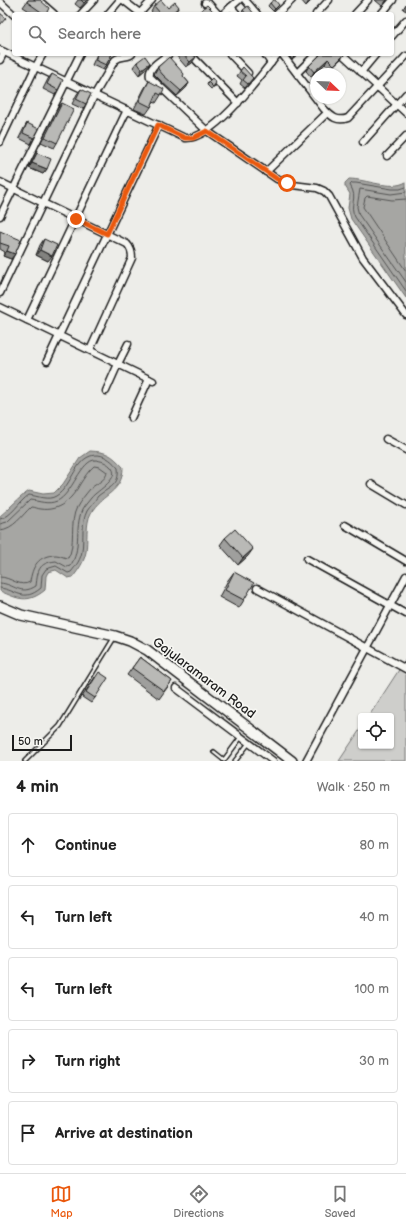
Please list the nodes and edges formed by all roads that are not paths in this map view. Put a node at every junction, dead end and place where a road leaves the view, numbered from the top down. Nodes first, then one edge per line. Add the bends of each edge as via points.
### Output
1 (38, 0) edge
2 (94, 0) edge
3 (120, 0) edge
4 (123, 0) edge
5 (152, 0) edge
6 (239, 0) edge
7 (245, 0) edge
8 (292, 0) edge
9 (329, 0) edge
10 (368, 0) edge
11 (393, 0) edge
12 (0, 2) edge
13 (206, 3) dead end
14 (231, 7) junction
15 (52, 12) edge
16 (83, 12) edge
17 (110, 12) edge
18 (138, 12) edge
19 (142, 12) edge
20 (216, 12) edge
21 (225, 12) edge
22 (235, 12) edge
23 (255, 12) edge
24 (279, 12) edge
25 (318, 12) edge
26 (357, 12) edge
27 (383, 12) edge
28 (12, 13) edge
29 (406, 20) edge
30 (394, 34) edge
31 (2, 51) edge
32 (12, 55) edge
33 (13, 56) edge
34 (42, 56) edge
35 (79, 56) edge
36 (120, 56) edge
37 (166, 56) edge
38 (192, 56) edge
39 (232, 56) edge
40 (266, 56) edge
41 (276, 56) edge
42 (284, 56) edge
43 (314, 56) edge
44 (346, 56) edge
45 (374, 56) edge
46 (406, 56) edge
47 (0, 60) edge
48 (271, 63) junction
49 (36, 66) junction
50 (361, 72) junction
51 (297, 73) junction
52 (66, 80) junction
53 (256, 82) junction
54 (378, 88) junction
55 (95, 94) junction
56 (406, 94) edge
57 (238, 103) junction
58 (396, 104) junction
59 (127, 110) junction
60 (327, 113) junction
61 (406, 113) edge
62 (158, 125) junction
63 (207, 131) junction
64 (406, 136) edge
65 (0, 142) edge
66 (363, 142) dead end
67 (387, 156) dead end
68 (266, 172) junction
69 (0, 182) edge
70 (14, 188) junction
71 (43, 203) junction
72 (0, 216) edge
73 (76, 219) junction
74 (107, 234) junction
75 (0, 293) edge
76 (0, 307) edge
77 (406, 316) edge
78 (28, 320) junction
79 (58, 335) junction
80 (128, 344) dead end
81 (90, 350) junction
82 (47, 361) dead end
83 (118, 364) junction
84 (106, 391) dead end
85 (131, 418) dead end
86 (386, 439) dead end
87 (406, 450) edge
88 (371, 484) dead end
89 (406, 505) edge
90 (345, 525) dead end
91 (307, 559) dead end
92 (406, 561) edge
93 (406, 576) edge
94 (257, 588) dead end
95 (0, 606) edge
96 (390, 606) junction
97 (406, 614) edge
98 (115, 636) junction
99 (367, 648) junction
100 (406, 669) edge
101 (176, 688) dead end
102 (253, 731) junction
103 (245, 740) junction
104 (214, 752) dead end
105 (225, 760) edge
106 (25, 761) edge
107 (235, 761) edge
108 (273, 761) edge
109 (292, 761) edge
110 (306, 761) edge

1 - 15 street
2 - 16 street
3 - 17 street
4 - 18 street
5 - 19 street
6 - 14 street
7 - 23 street
8 - 24 street
9 - 25 street
10 - 26 street
11 - 27 street
12 - 28 street
13 - 20 street
14 - 21 street
14 - 22 street
29 - 30 street
31 - 32 street
31 - 47 street
33 - 49 street
34 - 49 street
35 - 52 street
36 - 55 street
37 - 63 street via 151,68 150,77
38 - 57 street
39 - 53 street
40 - 48 street
41 - 48 street
42 - 51 street
43 - 51 street
44 - 50 street
45 - 50 street
46 - 54 street
48 - 53 street
49 - 52 street
49 - 65 street
50 - 54 street
51 - 60 street
52 - 55 street
52 - 70 street
53 - 57 street
54 - 58 street
54 - 60 street via 348,118 342,120
55 - 59 street
55 - 71 street
56 - 58 street
57 - 63 street
58 - 61 street
58 - 66 street
59 - 62 street
59 - 73 street
60 - 68 street
62 - 63 street via 185,138 193,138
62 - 74 street
63 - 68 street
64 - 67 street
68 - 77 street via 287,183 317,188 329,196 363,258
69 - 70 street
70 - 71 street
70 - 72 street
71 - 73 street
71 - 75 street
73 - 74 street
73 - 78 street
74 - 79 street
74 - 81 street via 127,244 132,252 132,258
76 - 78 street
78 - 79 street
79 - 81 street
79 - 82 street
80 - 83 street
81 - 83 street
83 - 84 street
83 - 85 street via 151,380
86 - 87 street
88 - 89 street
90 - 92 street
91 - 96 street
93 - 96 street
94 - 99 street
95 - 98 main road, Gajularamaram Road via 21,615
96 - 97 street
96 - 99 street
98 - 102 main road, Gajularamaram Road via 147,650
98 - 106 lane via 65,720
99 - 100 street
99 - 110 street
101 - 103 street
102 - 103 street
102 - 109 main road, Gajularamaram Road
103 - 105 lane
103 - 107 lane
103 - 108 street
104 - 105 lane

